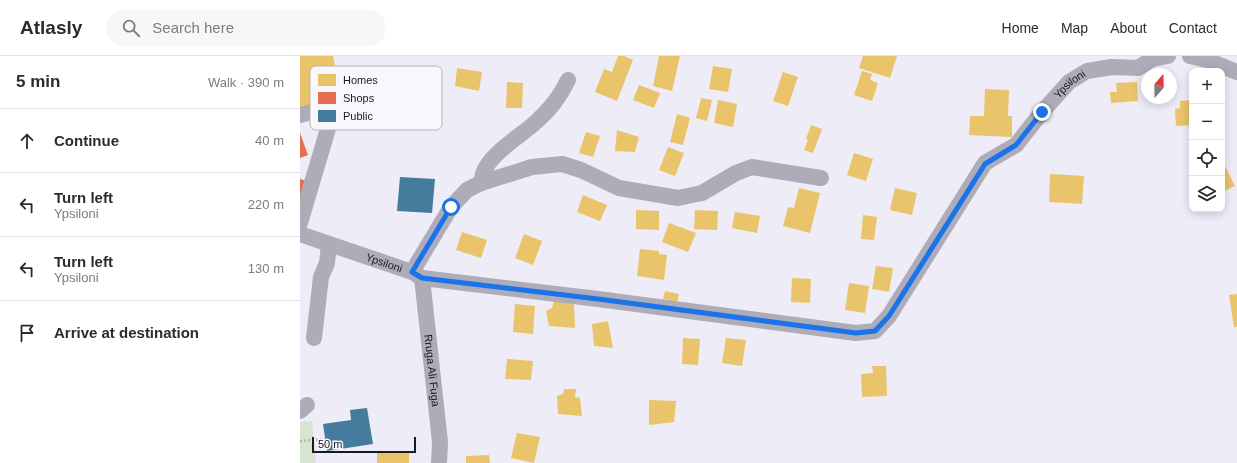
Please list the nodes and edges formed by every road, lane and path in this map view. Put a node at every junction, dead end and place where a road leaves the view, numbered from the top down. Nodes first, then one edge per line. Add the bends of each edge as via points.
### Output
1 (1168, 56) edge
2 (1190, 56) edge
3 (1151, 58) edge
4 (1237, 72) edge
5 (568, 80) dead end
6 (310, 112) edge
7 (300, 115) edge
8 (328, 130) edge
9 (822, 178) dead end
10 (482, 183) junction
11 (300, 223) edge
12 (300, 234) edge
13 (329, 244) junction
14 (417, 275) junction
15 (314, 338) dead end
16 (325, 439) dead end
17 (300, 442) edge
18 (439, 463) edge

1 - 3 street, Ypsiloni
2 - 4 street
3 - 14 street, Ypsiloni via 1138,68 1112,67 1087,71 1069,82 1016,145 985,164 889,316 875,331 856,333
5 - 10 street via 559,98 548,110 490,162 483,173
6 - 7 street
8 - 11 street
9 - 10 street via 752,168 702,193 678,198 619,188 562,164 532,167
10 - 14 street via 467,190 451,207
12 - 13 street, Ypsiloni
13 - 14 street, Ypsiloni
13 - 15 street via 327,262 321,277
14 - 18 street, Rruga Ali Fuga via 440,442
16 - 17 path

